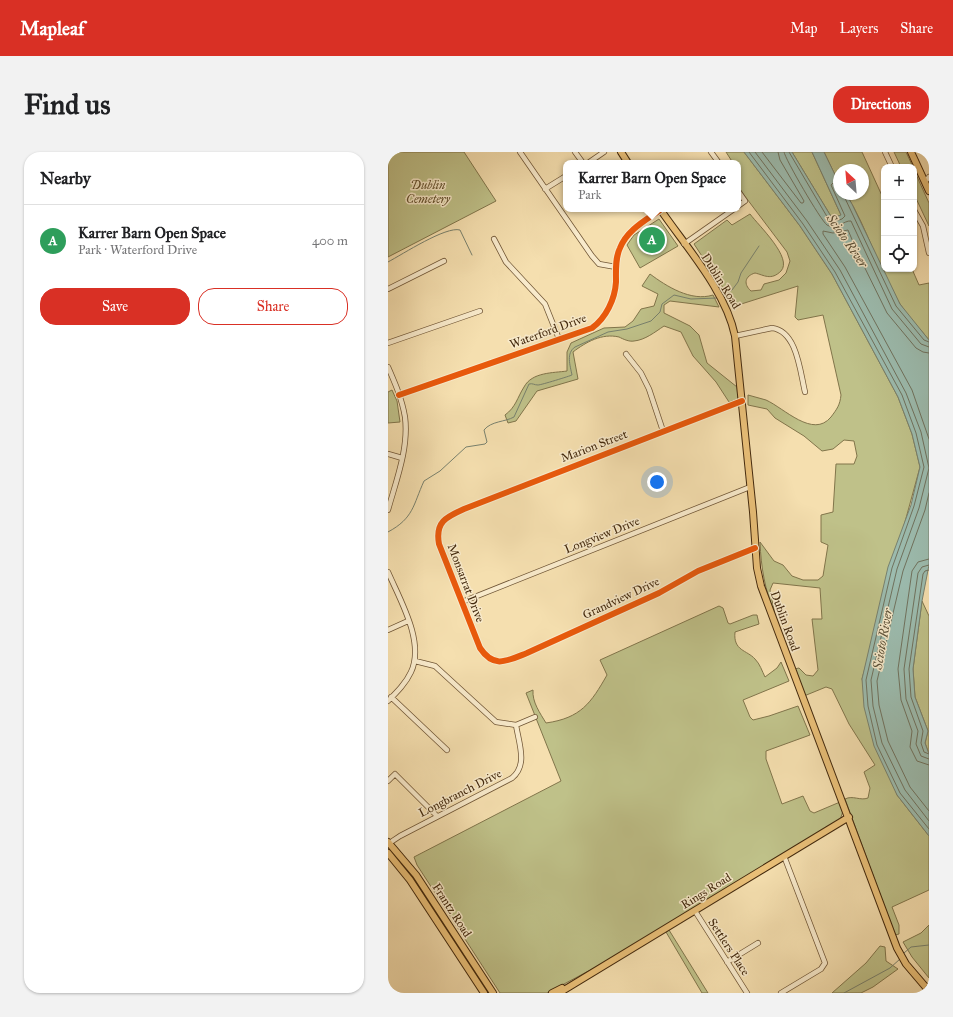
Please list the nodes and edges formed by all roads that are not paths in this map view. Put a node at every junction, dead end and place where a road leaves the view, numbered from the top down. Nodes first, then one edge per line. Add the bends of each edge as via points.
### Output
1 (520, 152) edge
2 (604, 152) edge
3 (885, 152) edge
4 (911, 152) edge
5 (592, 160) edge
6 (891, 164) edge
7 (929, 177) edge
8 (563, 178) edge
9 (925, 182) junction
10 (545, 189) junction
11 (929, 191) edge
12 (741, 195) edge
13 (741, 204) edge
14 (657, 212) edge
15 (661, 212) edge
16 (730, 212) edge
17 (917, 215) edge
18 (494, 239) dead end
19 (684, 244) junction
20 (929, 253) edge
21 (444, 261) dead end
22 (616, 267) junction
23 (388, 289) edge
24 (480, 311) dead end
25 (735, 336) junction
26 (559, 339) junction
27 (388, 343) edge
28 (626, 354) dead end
29 (388, 367) edge
30 (805, 392) dead end
31 (399, 395) junction
32 (742, 401) junction
33 (663, 431) junction
34 (388, 454) edge
35 (402, 458) junction
36 (750, 487) junction
37 (388, 510) edge
38 (455, 513) joint
39 (755, 548) junction
40 (388, 572) edge
41 (462, 602) junction
42 (408, 621) junction
43 (388, 630) edge
44 (415, 661) junction
45 (495, 661) joint
46 (390, 699) edge
47 (535, 717) dead end
48 (516, 725) junction
49 (447, 750) dead end
50 (388, 781) edge
51 (437, 816) junction
52 (849, 817) junction
53 (388, 843) edge
54 (388, 850) edge
55 (388, 854) edge
56 (784, 856) junction
57 (414, 872) junction
58 (695, 911) junction
59 (758, 943) dead end
60 (727, 962) junction
61 (574, 983) junction
62 (929, 991) edge
63 (484, 993) edge
64 (493, 993) edge
65 (552, 993) edge
66 (559, 993) edge
67 (747, 993) edge
68 (781, 993) edge

1 - 10 street
2 - 5 street
3 - 6 street
4 - 9 main road
7 - 9 street
8 - 10 street
9 - 11 main road
10 - 22 street via 599,264
12 - 13 street via 745,201
14 - 22 street, Waterford Drive via 627,236 620,248
15 - 19 main road, Dublin Road
16 - 19 street
17 - 20 street via 923,226
18 - 26 street via 506,262 545,304
19 - 25 main road, Dublin Road via 724,302
21 - 23 street
22 - 26 street, Waterford Drive via 614,292 602,319 587,330
24 - 27 street
25 - 30 street via 772,328 788,335
25 - 32 main road, Dublin Road
26 - 31 street, Waterford Drive
28 - 33 street via 644,379
29 - 31 street
31 - 35 street via 406,426
32 - 33 street, Marion Street
32 - 36 main road, Dublin Road
33 - 38 street, Marion Street
34 - 35 street
35 - 37 street
36 - 39 main road, Dublin Road
36 - 41 street, Longview Drive
38 - 41 street, Monsarrat Drive via 444,520 439,527 438,535 439,544
39 - 45 street, Grandview Drive via 698,571 659,594 505,662
39 - 52 main road, Dublin Road via 758,574 767,606
40 - 42 street
41 - 45 street, Monsarrat Drive via 480,648 485,655
42 - 43 street
42 - 44 street via 414,638
44 - 46 street via 407,679
44 - 48 street via 435,666 496,722
46 - 49 street
47 - 48 street
48 - 51 street, Longbranch Drive via 522,759 518,774
50 - 51 street via 395,774
51 - 53 street, Longbranch Drive
52 - 56 main road, Rings Road
52 - 62 main road, Dublin Road via 897,948
53 - 57 main road, Frantz Road
54 - 57 main road
55 - 63 main road, Frantz Road via 422,898
56 - 58 main road, Rings Road
56 - 68 street via 825,964
57 - 64 main road, Frantz Road
58 - 60 street, Settlers Place
58 - 61 main road, Rings Road
59 - 60 street
60 - 67 street, Settlers Place
61 - 65 main road, Rings Road
61 - 66 main road, Rings Road

